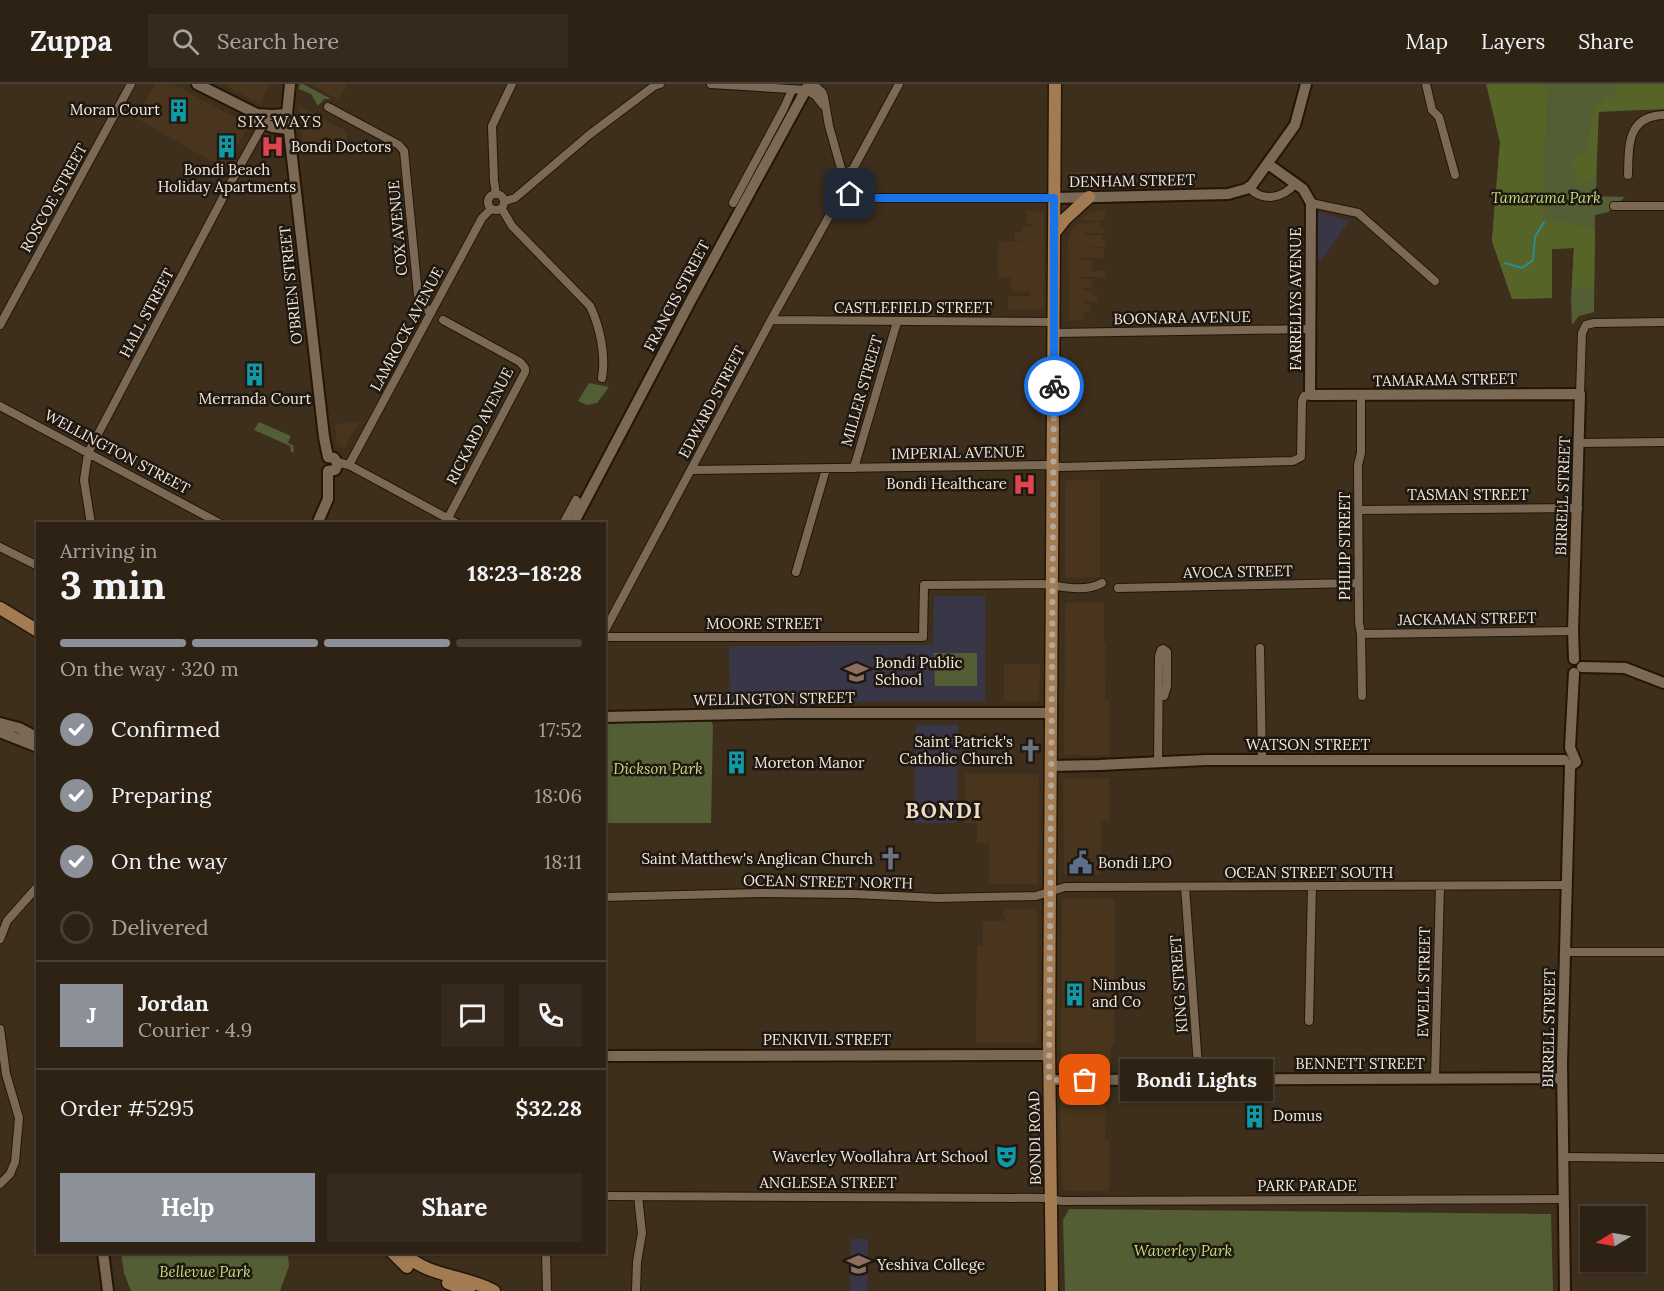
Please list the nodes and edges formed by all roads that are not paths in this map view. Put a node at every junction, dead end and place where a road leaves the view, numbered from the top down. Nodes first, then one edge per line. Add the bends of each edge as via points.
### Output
1 (131, 84) edge
2 (197, 84) edge
3 (283, 84) edge
4 (290, 84) edge
5 (512, 84) edge
6 (660, 84) edge
7 (711, 84) edge
8 (899, 84) edge
9 (1055, 84) edge
10 (1306, 84) edge
11 (1426, 84) edge
12 (810, 86) edge
13 (792, 90) junction
14 (231, 102) junction
15 (328, 107) dead end
16 (286, 111) junction
17 (1664, 115) edge
18 (264, 123) junction
19 (288, 129) junction
20 (1268, 164) junction
21 (843, 174) junction
22 (1455, 175) dead end
23 (1628, 175) dead end
24 (1295, 184) junction
25 (846, 186) junction
26 (1249, 187) junction
27 (496, 194) junction
28 (1089, 197) junction
29 (1054, 198) junction
30 (1311, 203) junction
31 (733, 204) dead end
32 (503, 205) junction
33 (1614, 206) dead end
34 (1664, 206) edge
35 (491, 209) junction
36 (1054, 233) junction
37 (1435, 281) dead end
38 (431, 313) junction
39 (443, 320) dead end
40 (771, 320) junction
41 (897, 322) junction
42 (1664, 322) edge
43 (0, 325) edge
44 (1055, 328) junction
45 (1310, 329) junction
46 (603, 378) dead end
47 (1580, 394) junction
48 (1310, 395) junction
49 (1361, 395) junction
50 (0, 406) edge
51 (1664, 442) edge
52 (1579, 443) junction
53 (88, 453) junction
54 (338, 461) junction
55 (1054, 466) junction
56 (854, 468) junction
57 (826, 469) junction
58 (691, 470) junction
59 (576, 500) dead end
60 (1578, 508) junction
61 (1359, 510) junction
62 (448, 518) junction
63 (91, 522) edge
64 (216, 522) edge
65 (318, 522) edge
66 (455, 522) edge
67 (564, 522) edge
68 (574, 522) edge
69 (0, 547) edge
70 (36, 565) edge
71 (796, 572) dead end
72 (1359, 583) junction
73 (1102, 584) dead end
74 (1052, 586) junction
75 (1118, 588) dead end
76 (0, 608) edge
77 (606, 628) edge
78 (36, 630) edge
79 (1573, 631) junction
80 (1361, 634) junction
81 (606, 637) edge
82 (1260, 648) dead end
83 (1577, 667) junction
84 (1664, 683) edge
85 (1362, 696) dead end
86 (1159, 697) junction
87 (1052, 713) junction
88 (606, 717) edge
89 (0, 723) edge
90 (0, 732) edge
91 (36, 737) edge
92 (36, 746) edge
93 (1262, 759) junction
94 (1568, 760) junction
95 (1158, 762) junction
96 (1051, 766) junction
97 (1567, 885) junction
98 (1311, 886) junction
99 (1440, 886) junction
100 (1185, 887) junction
101 (36, 888) edge
102 (1051, 892) junction
103 (606, 897) edge
104 (0, 939) edge
105 (1566, 952) junction
106 (1664, 952) edge
107 (1309, 1021) dead end
108 (0, 1029) edge
109 (1049, 1055) junction
110 (606, 1056) edge
111 (1435, 1078) junction
112 (1562, 1078) junction
113 (1049, 1080) junction
114 (1199, 1080) junction
115 (1563, 1157) junction
116 (1664, 1158) edge
117 (0, 1184) edge
118 (606, 1196) edge
119 (638, 1196) junction
120 (1050, 1199) junction
121 (1564, 1200) junction
122 (101, 1254) edge
123 (394, 1254) edge
124 (406, 1254) edge
125 (546, 1254) edge
126 (106, 1291) edge
127 (469, 1291) edge
128 (494, 1291) edge
129 (547, 1291) edge
130 (636, 1291) edge
131 (1052, 1291) edge
132 (1565, 1291) edge

1 - 43 street, ROSCOE STREET
2 - 14 street
3 - 16 street, O'BRIEN STREET
4 - 16 street, O'BRIEN STREET
5 - 27 street via 492,126
6 - 32 street
7 - 13 street
8 - 21 street via 853,169
9 - 29 main road, BONDI ROAD
10 - 20 street via 1295,125
11 - 22 street
12 - 13 street
12 - 21 street via 826,111
12 - 68 street, FRANCIS STREET
13 - 31 street
14 - 16 street via 257,114 272,116
14 - 18 street
15 - 38 street, COX AVENUE via 404,152 418,295 422,306
16 - 19 street, O'BRIEN STREET
17 - 23 street via 1648,117 1633,130
18 - 19 street
18 - 53 street, HALL STREET
19 - 54 street, O'BRIEN STREET via 324,437
20 - 24 street
20 - 26 street
21 - 25 street
24 - 26 street via 1286,193 1272,197 1259,196
24 - 30 street
25 - 29 street, DENHAM STREET via 850,194 862,198
25 - 40 street, EDWARD STREET
26 - 28 street, DENHAM STREET via 1228,194
27 - 32 street via 501,196
27 - 35 street via 488,200
28 - 29 street, DENHAM STREET
28 - 36 main road
29 - 36 main road, BONDI ROAD
30 - 37 street via 1358,213
30 - 45 street, FARRELLYS AVENUE
32 - 35 street via 496,211
32 - 46 street via 512,226 590,306 597,320
33 - 34 street
35 - 38 street, LAMROCK AVENUE via 482,218
36 - 44 main road, BONDI ROAD
38 - 54 street, LAMROCK AVENUE
39 - 62 street, RICKARD AVENUE via 525,368
40 - 41 street, CASTLEFIELD STREET
40 - 58 street, EDWARD STREET
41 - 44 street, CASTLEFIELD STREET
41 - 56 street, MILLER STREET
42 - 47 street, BIRRELL STREET via 1586,325 1582,333
44 - 45 street, BOONARA AVENUE
44 - 55 main road, BONDI ROAD
45 - 48 street, FARRELLYS AVENUE
47 - 49 street, TAMARAMA STREET
47 - 52 street, BIRRELL STREET
48 - 49 street, TAMARAMA STREET
48 - 55 street, IMPERIAL AVENUE via 1302,401 1302,450 1296,461
49 - 61 street, PHILIP STREET
50 - 53 street, WELLINGTON STREET
51 - 52 street
52 - 60 street, BIRRELL STREET
53 - 63 street, HALL STREET via 84,480
53 - 64 street, WELLINGTON STREET
54 - 62 street
54 - 65 street, O'BRIEN STREET via 322,463 328,471 328,499
55 - 56 street, IMPERIAL AVENUE
55 - 74 main road, BONDI ROAD
56 - 57 street, IMPERIAL AVENUE
57 - 58 street, IMPERIAL AVENUE
57 - 71 street
58 - 77 street, EDWARD STREET
59 - 67 street
60 - 61 street, TASMAN STREET
60 - 79 street, BIRRELL STREET
61 - 72 street, PHILIP STREET
62 - 66 street
69 - 70 street
72 - 75 street, AVOCA STREET
72 - 80 street, PHILIP STREET
73 - 74 street
74 - 81 street, MOORE STREET via 924,585 923,638
74 - 87 main road, BONDI ROAD
76 - 78 main road
79 - 80 street, JACKAMAN STREET
79 - 83 street, BIRRELL STREET
80 - 85 street, PHILIP STREET
82 - 93 street
83 - 84 street via 1625,669
83 - 94 street, BIRRELL STREET
86 - 86 street via 1159,656 1163,649 1167,652 1167,686 1164,696
86 - 95 street
87 - 88 street, WELLINGTON STREET
87 - 96 main road, BONDI ROAD
89 - 91 street
90 - 92 street
93 - 94 street, WATSON STREET
93 - 95 street, WATSON STREET
94 - 97 street, BIRRELL STREET
95 - 96 street, WATSON STREET
96 - 102 main road, BONDI ROAD
97 - 99 street, OCEAN STREET SOUTH
97 - 105 street, BIRRELL STREET
98 - 99 street, OCEAN STREET SOUTH
98 - 100 street, OCEAN STREET SOUTH
98 - 107 street
99 - 111 street, EWELL STREET
100 - 102 street, OCEAN STREET SOUTH via 1065,887
100 - 114 street, KING STREET
101 - 104 street via 7,921
102 - 103 street, OCEAN STREET NORTH via 1036,896 938,898 760,893
102 - 109 main road, BONDI ROAD
105 - 106 street
105 - 112 street, BIRRELL STREET
108 - 117 street via 6,1074 19,1118 15,1162
109 - 110 street, PENKIVIL STREET
109 - 113 main road, BONDI ROAD
111 - 112 street, BENNETT STREET
111 - 114 street, BENNETT STREET
112 - 115 street, BIRRELL STREET
113 - 114 street, BENNETT STREET
113 - 120 main road, BONDI ROAD
115 - 116 street
115 - 121 street, BIRRELL STREET
118 - 119 street, ANGLESEA STREET
119 - 120 street, ANGLESEA STREET
119 - 130 street via 642,1233
120 - 121 street, PARK PARADE
120 - 131 main road, BONDI ROAD
121 - 132 street, BIRRELL STREET
122 - 126 street
123 - 127 main road via 414,1271
124 - 128 main road via 419,1264
125 - 129 street

